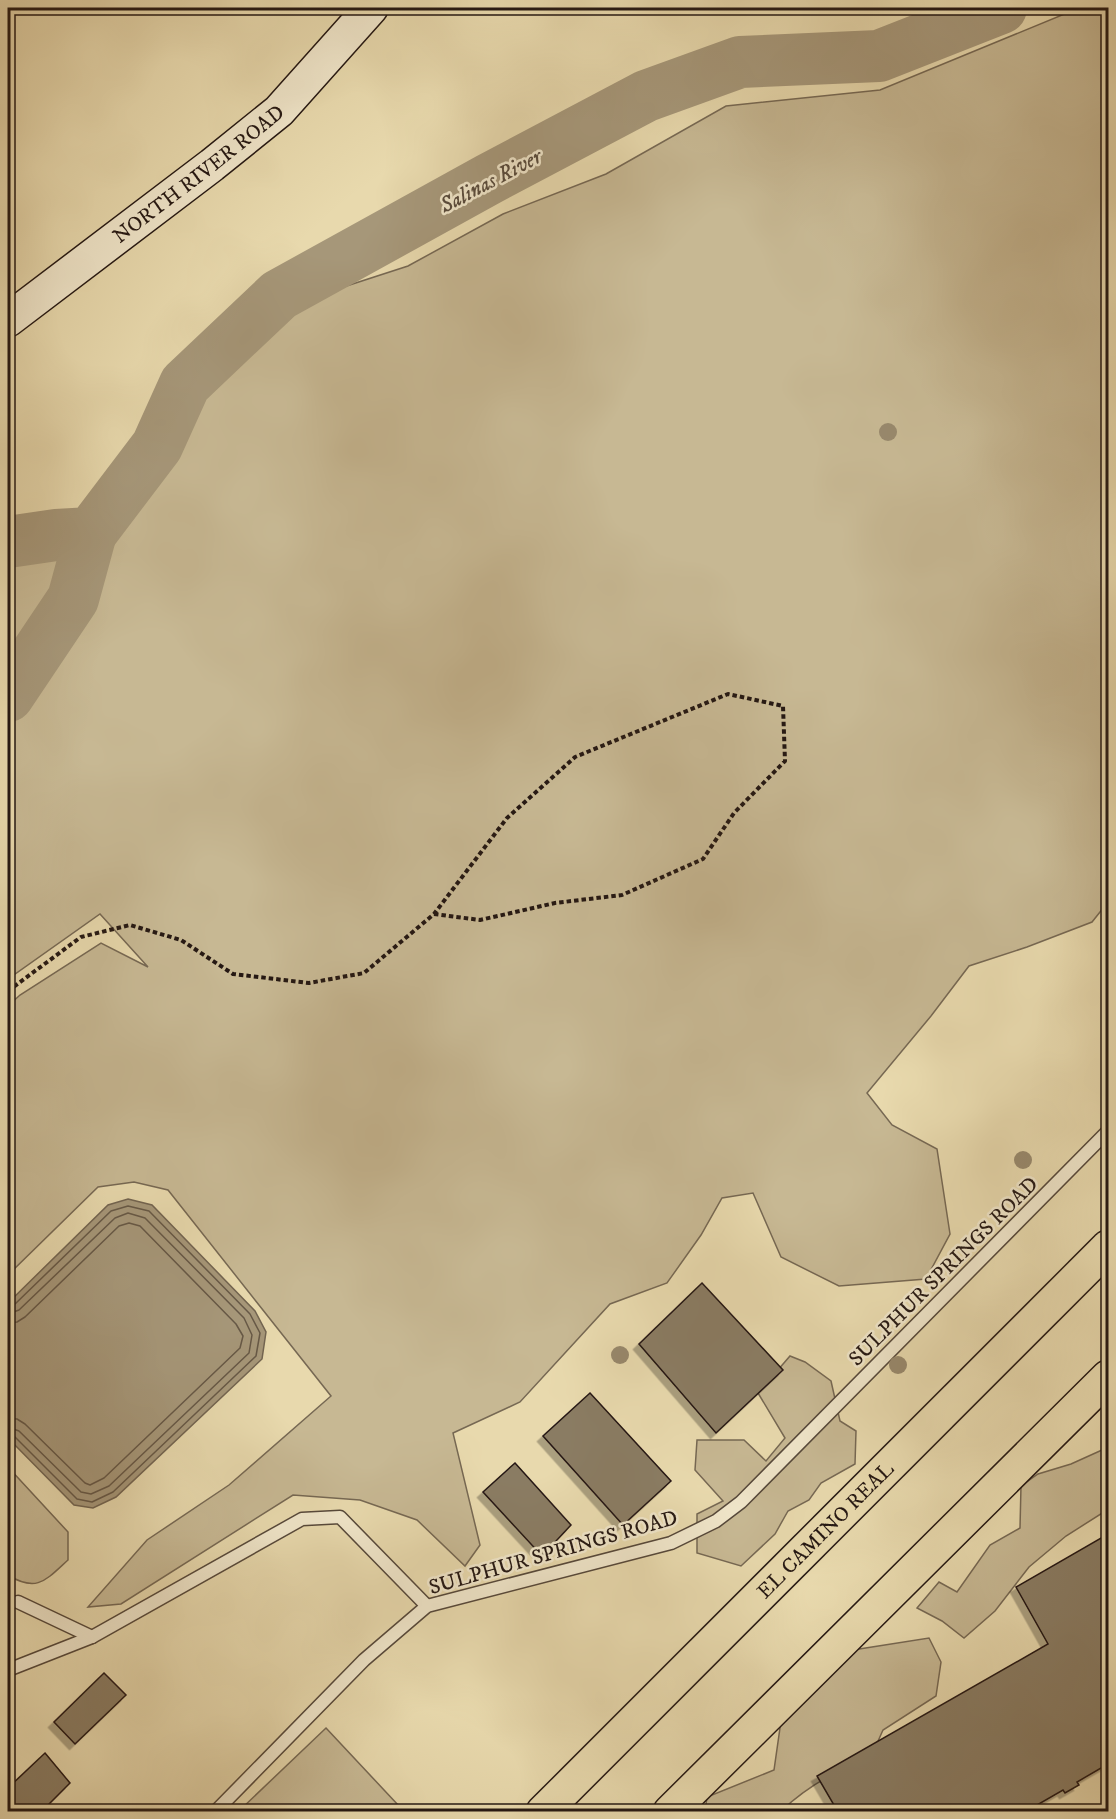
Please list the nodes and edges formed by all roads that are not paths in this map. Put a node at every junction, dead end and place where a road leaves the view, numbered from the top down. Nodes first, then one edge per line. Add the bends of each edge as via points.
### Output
1 (371, 8) edge
2 (8, 320) edge
3 (1108, 1131) edge
4 (1108, 1247) edge
5 (1108, 1377) edge
6 (18, 1602) dead end
7 (427, 1606) junction
8 (92, 1637) junction
9 (8, 1670) edge
10 (215, 1812) edge
11 (543, 1812) edge
12 (670, 1812) edge

1 - 2 main road, NORTH RIVER ROAD via 279,111
3 - 7 lane, SULPHUR SPRINGS ROAD via 782,1462 716,1521 671,1543
4 - 11 highway, EL CAMINO REAL
5 - 12 highway
6 - 8 lane
7 - 8 lane via 340,1517 302,1519
7 - 10 lane, SULPHUR SPRINGS ROAD via 364,1660
8 - 9 lane

